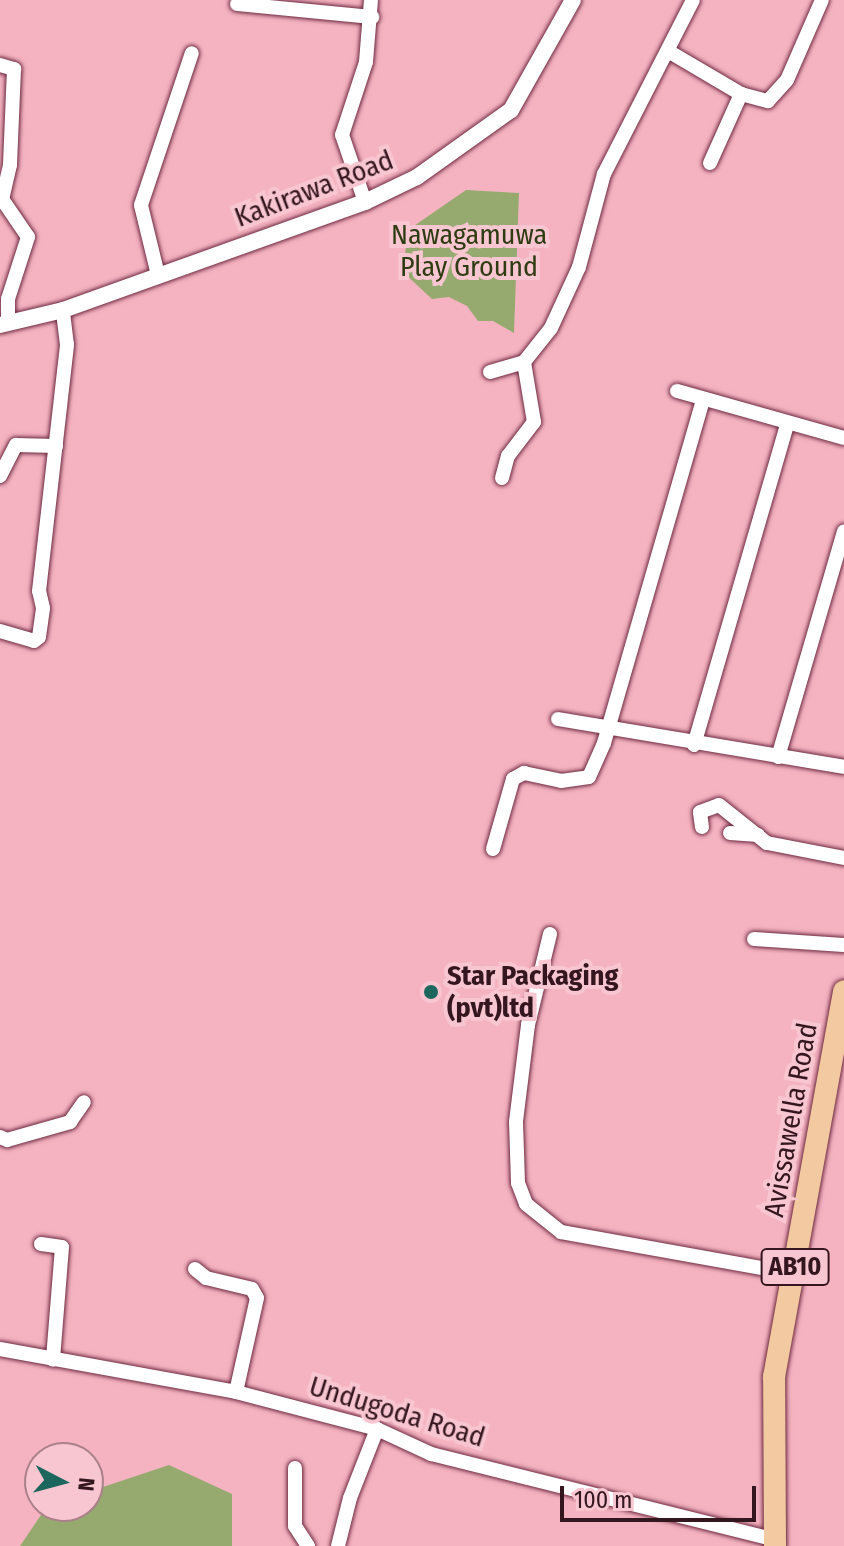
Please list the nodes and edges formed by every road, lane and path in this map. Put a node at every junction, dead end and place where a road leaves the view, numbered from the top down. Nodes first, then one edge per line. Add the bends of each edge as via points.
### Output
1 (371, 0) edge
2 (573, 0) edge
3 (693, 0) edge
4 (822, 0) edge
5 (237, 4) dead end
6 (372, 17) junction
7 (668, 51) junction
8 (192, 53) dead end
9 (0, 65) edge
10 (741, 94) junction
11 (710, 163) dead end
12 (1, 199) edge
13 (365, 202) junction
14 (158, 275) junction
15 (63, 310) junction
16 (4, 323) edge
17 (524, 362) junction
18 (490, 372) dead end
19 (677, 391) dead end
20 (703, 399) junction
21 (787, 424) junction
22 (844, 438) edge
23 (56, 446) junction
24 (0, 476) edge
25 (502, 478) dead end
26 (844, 531) edge
27 (0, 631) edge
28 (558, 719) dead end
29 (607, 729) junction
30 (694, 745) junction
31 (778, 757) junction
32 (844, 767) edge
33 (702, 827) dead end
34 (730, 833) dead end
35 (758, 835) junction
36 (493, 849) dead end
37 (844, 858) edge
38 (550, 934) dead end
39 (754, 939) dead end
40 (844, 945) edge
41 (844, 991) edge
42 (84, 1102) dead end
43 (0, 1137) edge
44 (41, 1244) dead end
45 (195, 1269) dead end
46 (794, 1274) junction
47 (0, 1349) edge
48 (53, 1360) junction
49 (236, 1392) junction
50 (377, 1429) junction
51 (295, 1468) dead end
52 (775, 1543) edge
53 (308, 1546) edge
54 (338, 1546) edge

1 - 6 street
2 - 13 street, Kakirawa Road via 511,110 417,177
3 - 7 street
4 - 10 street via 787,80 768,101
5 - 6 street
6 - 13 street via 366,62 342,135
7 - 10 street
7 - 17 street via 604,174 579,267 551,328
8 - 14 street via 141,205
9 - 12 street via 14,69 10,165
10 - 11 street
12 - 16 street via 28,237
13 - 14 street, Kakirawa Road
14 - 15 street, Kakirawa Road
15 - 16 street, Kakirawa Road
15 - 23 street via 67,345
17 - 18 street
17 - 25 street via 534,422 508,456
19 - 20 street
20 - 21 street
20 - 29 street
21 - 22 street
21 - 30 street
23 - 24 street via 16,445
23 - 27 street via 39,591 39,637 34,641
26 - 31 street
28 - 29 street
29 - 30 street
29 - 36 street via 589,777 561,781 524,773 513,779
30 - 31 street
31 - 32 street
33 - 35 street via 700,812 719,805
34 - 35 street
35 - 37 street via 799,852
38 - 46 street via 528,1025 516,1122 518,1183 526,1204 561,1232
39 - 40 street
41 - 46 main road, Avissawella Road / AB10
42 - 43 street via 70,1122 7,1140
44 - 48 street via 62,1247
45 - 49 street via 206,1278 252,1289 257,1298
46 - 52 main road, Avissawella Road / AB10 via 774,1377
47 - 48 street, Undugoda Road
48 - 49 street, Undugoda Road
49 - 50 street, Undugoda Road
50 - 52 street, Undugoda Road via 431,1454
50 - 54 street
51 - 53 street via 295,1526

